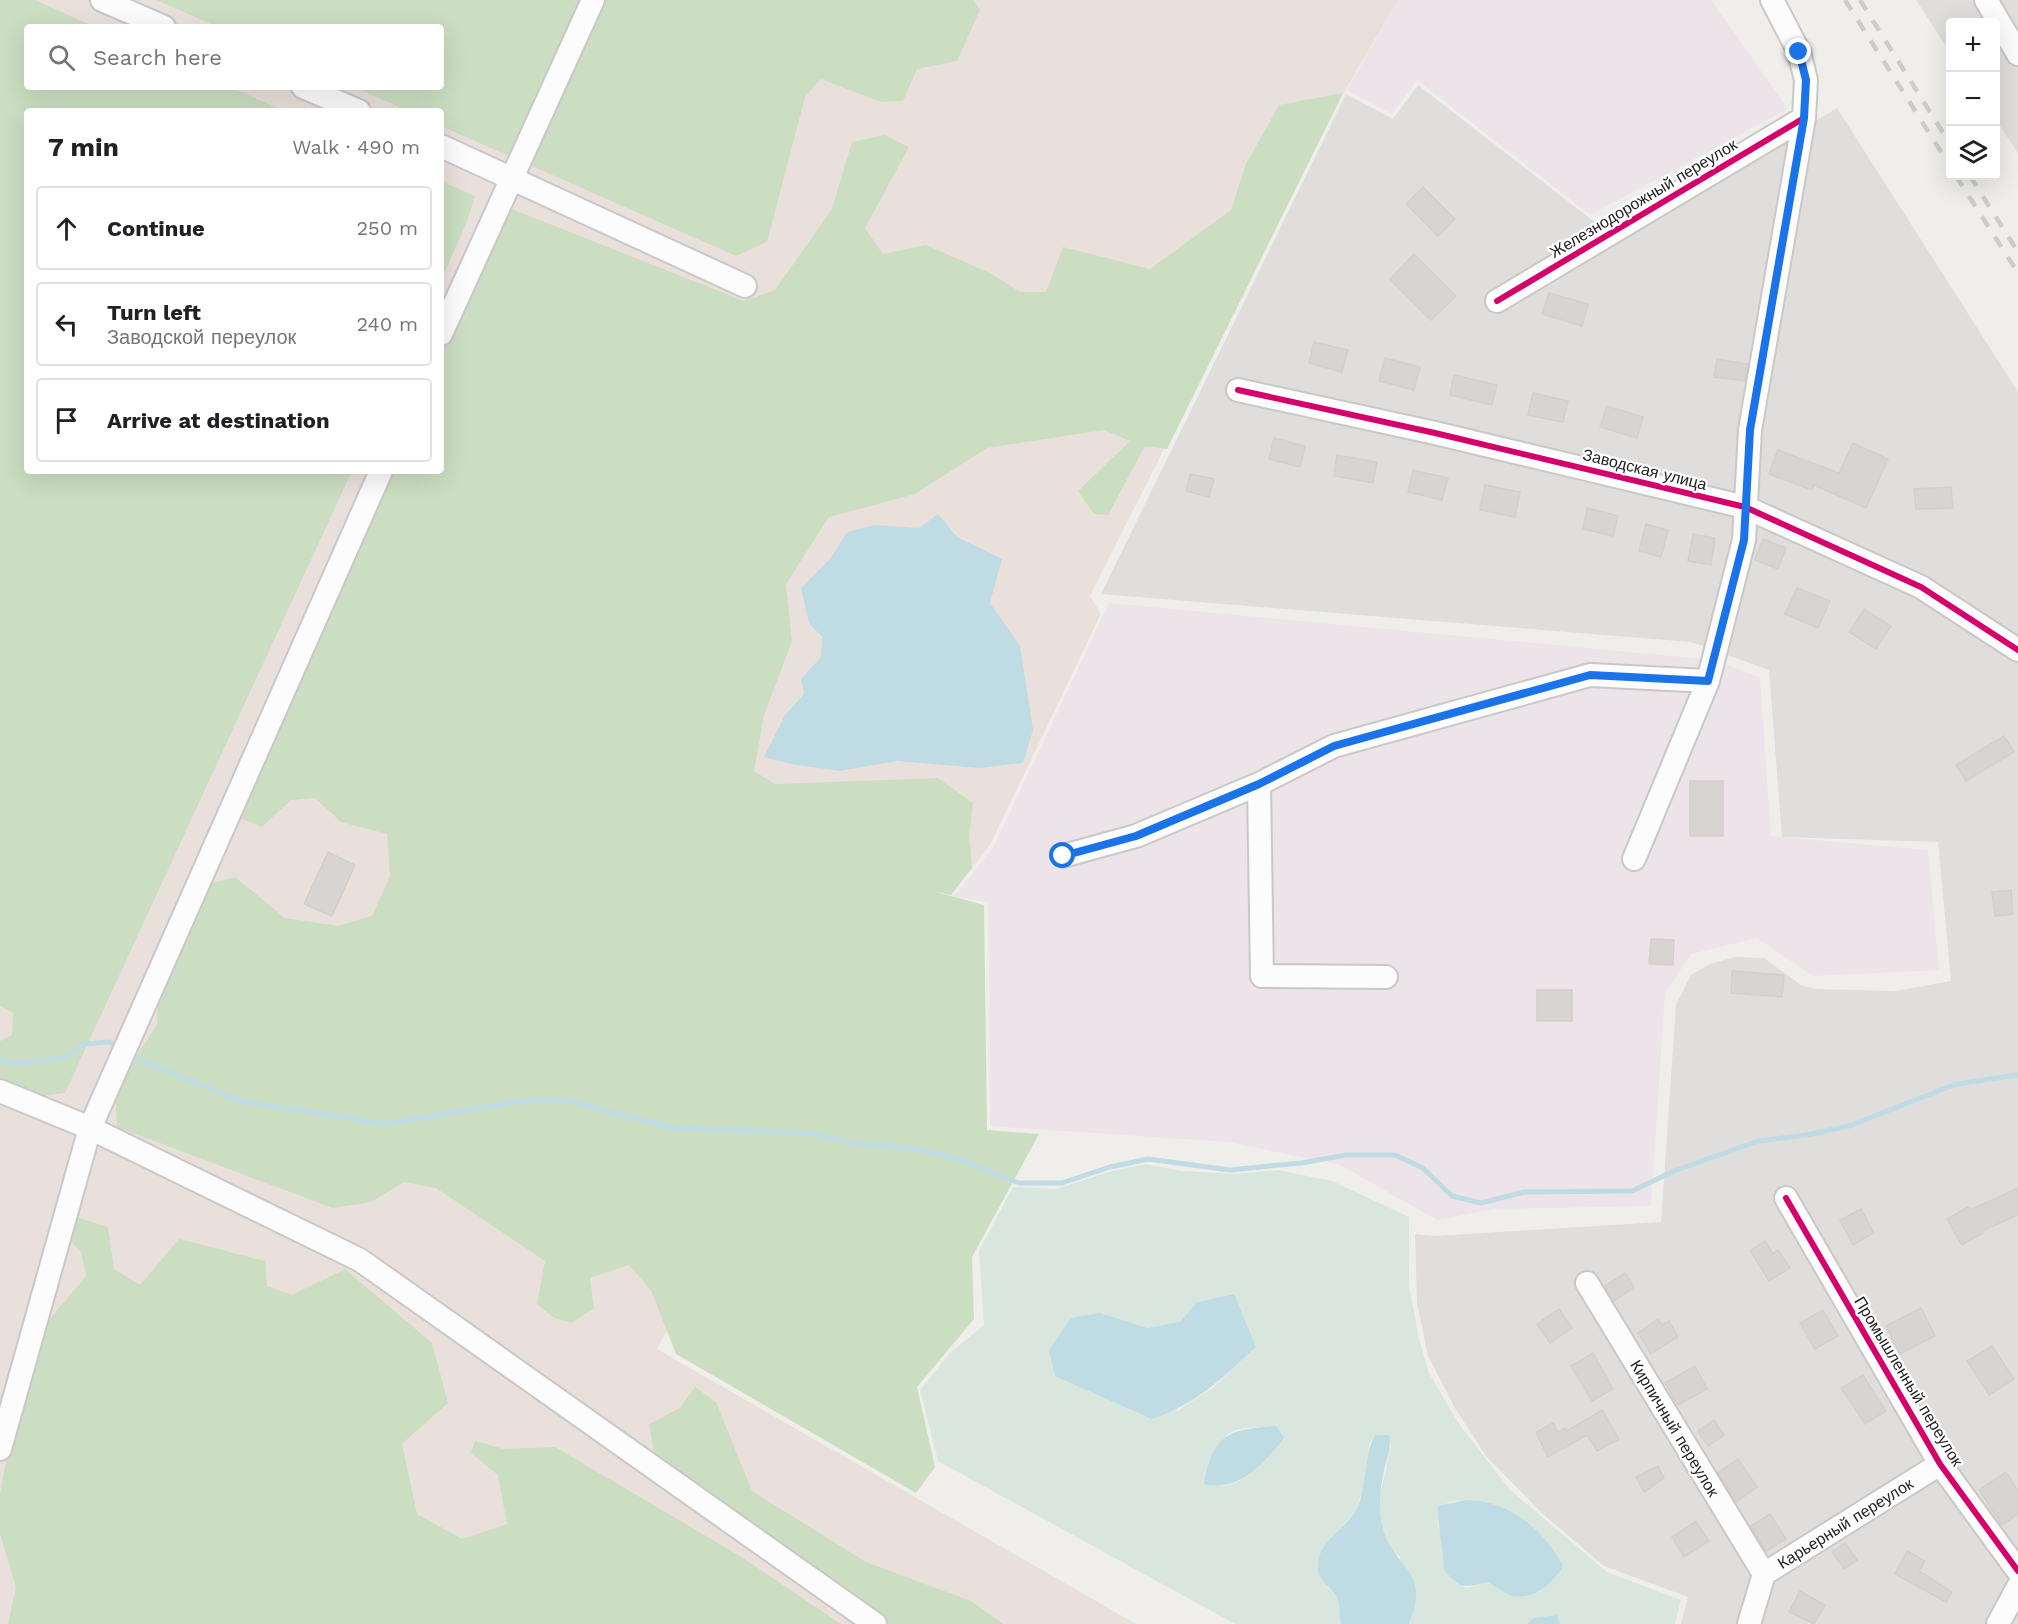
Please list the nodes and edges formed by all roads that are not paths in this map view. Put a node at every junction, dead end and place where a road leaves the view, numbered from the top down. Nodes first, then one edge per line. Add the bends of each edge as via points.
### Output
1 (102, 0) edge
2 (592, 0) edge
3 (1772, 0) edge
4 (1986, 0) edge
5 (157, 24) edge
6 (2018, 54) edge
7 (310, 90) edge
8 (352, 108) edge
9 (1804, 118) junction
10 (444, 147) edge
11 (511, 177) junction
12 (745, 286) dead end
13 (1497, 301) dead end
14 (444, 327) edge
15 (1238, 390) dead end
16 (380, 474) edge
17 (1745, 507) junction
18 (2018, 650) edge
19 (1711, 670) junction
20 (1259, 784) junction
21 (1063, 856) dead end
22 (1634, 859) dead end
23 (1386, 977) dead end
24 (0, 1091) edge
25 (90, 1128) junction
26 (1786, 1198) dead end
27 (1587, 1283) dead end
28 (0, 1449) edge
29 (1940, 1464) junction
30 (2018, 1571) edge
31 (1764, 1574) junction
32 (2018, 1587) edge
33 (875, 1624) edge
34 (1749, 1624) edge
35 (1998, 1624) edge

1 - 5 street
2 - 11 street
3 - 9 street via 1799,52 1806,80
4 - 6 street
7 - 8 street
9 - 13 street, Железнодорожный переулок
9 - 17 street via 1750,430
10 - 11 street
11 - 12 street
11 - 14 street
15 - 17 street, Заводская улица
16 - 25 street
17 - 18 street, Заводская улица via 1921,587
17 - 19 street via 1744,540
19 - 20 street via 1590,675 1334,746
19 - 22 street
20 - 21 street via 1136,836
20 - 23 street via 1262,976
24 - 25 street
25 - 28 street
25 - 33 street via 360,1260
26 - 29 street, Промышленный переулок
27 - 31 street, Кирпичный переулок
29 - 30 street, Промышленный переулок
29 - 31 street, Карьерный переулок
31 - 34 street, Карьерный переулок
32 - 35 street

